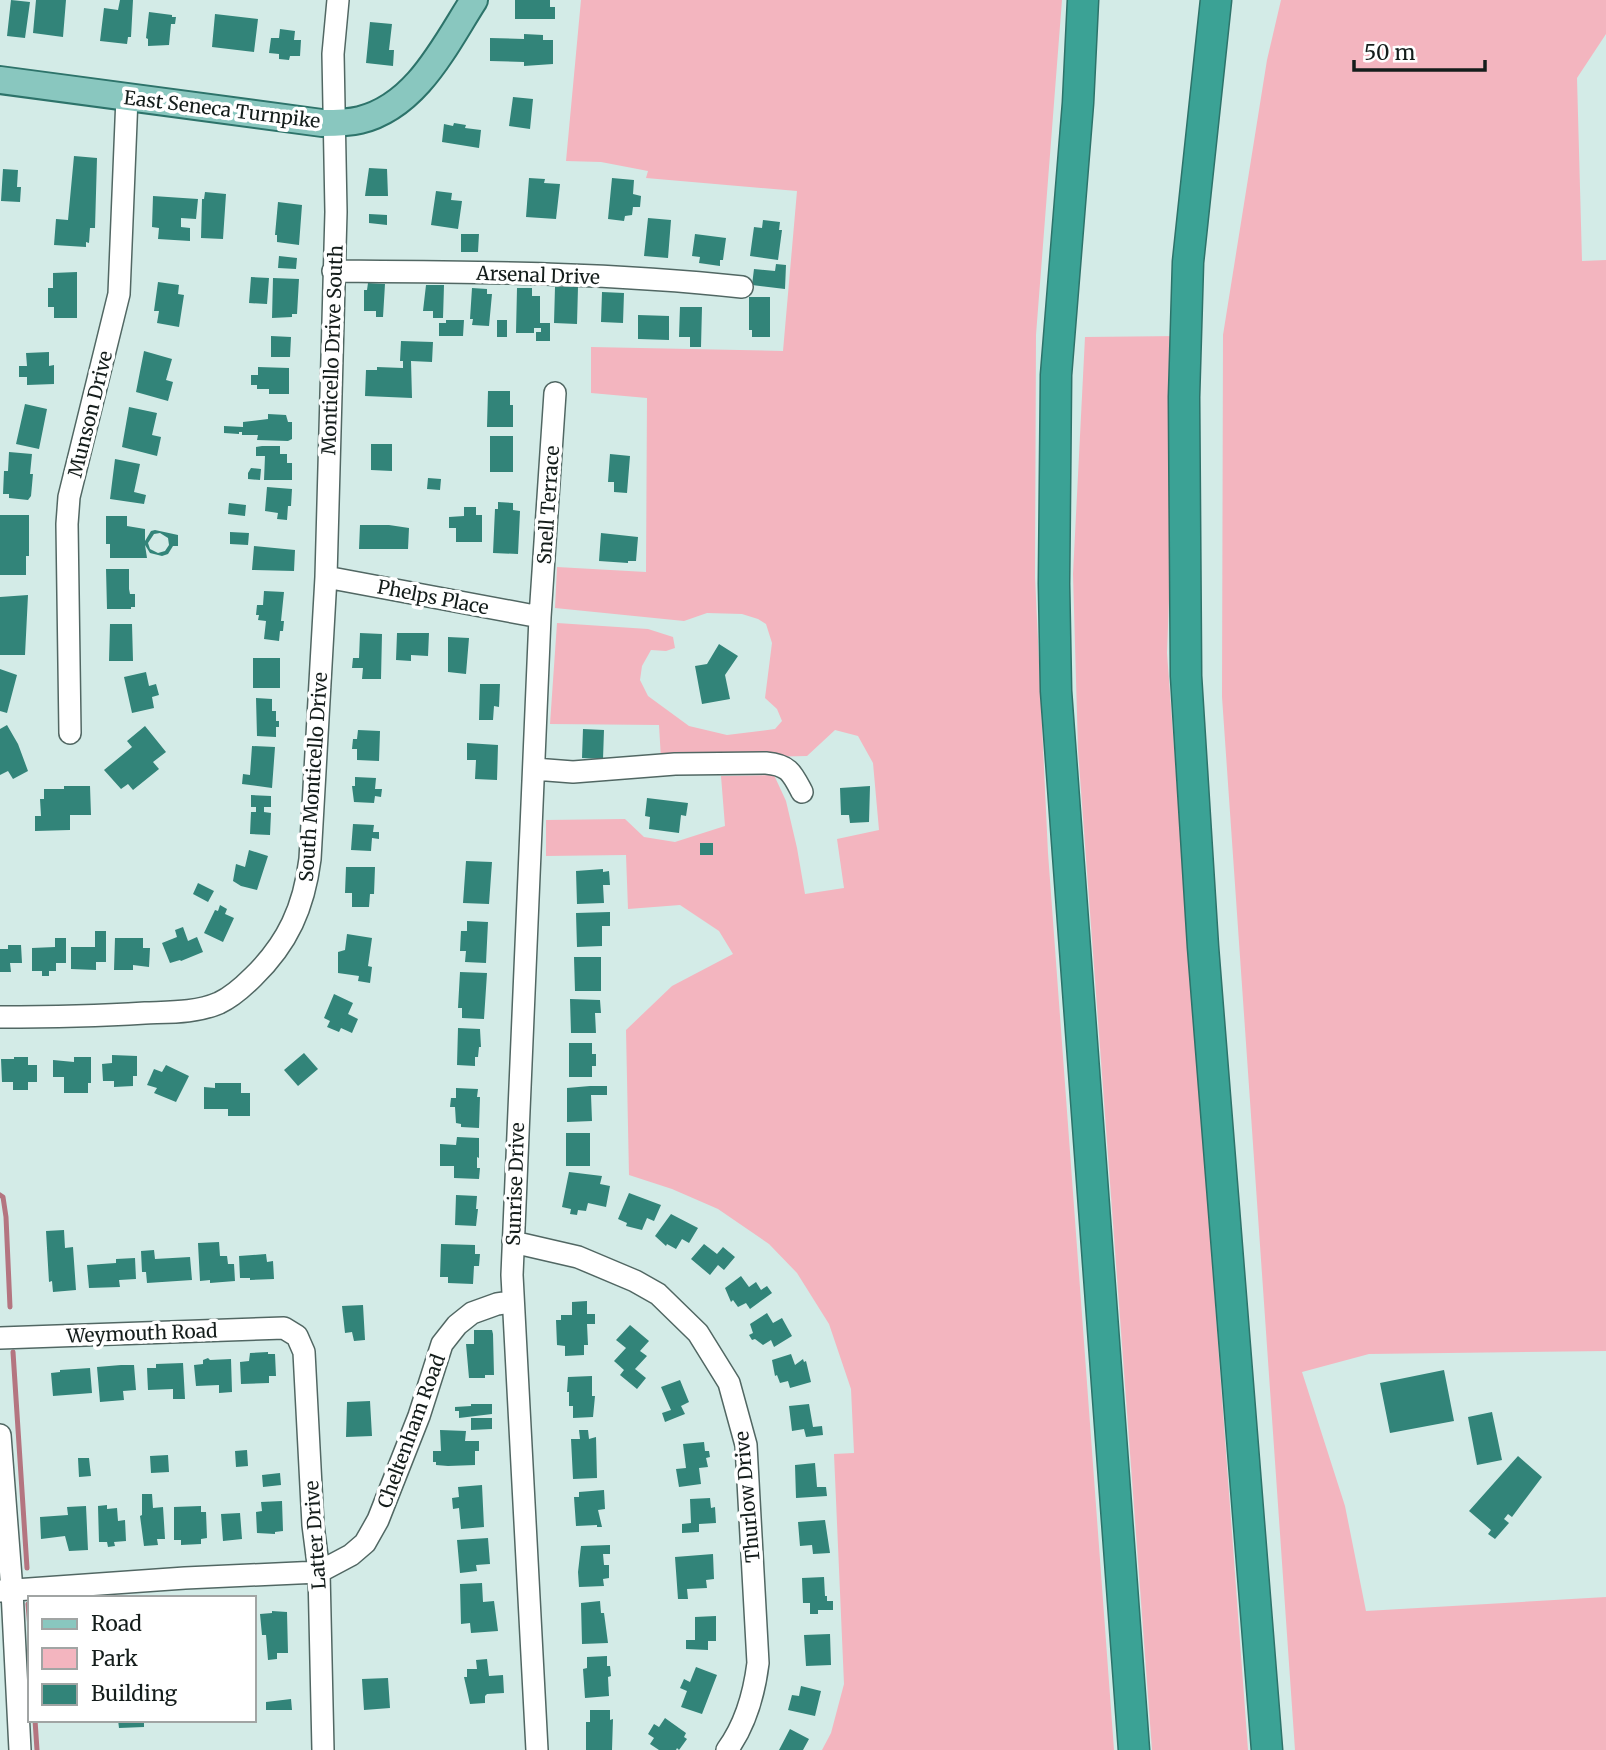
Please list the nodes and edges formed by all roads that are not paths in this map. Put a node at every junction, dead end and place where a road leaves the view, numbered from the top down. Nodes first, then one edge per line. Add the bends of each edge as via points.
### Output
1 (338, 0) edge
2 (474, 0) edge
3 (1083, 0) edge
4 (1216, 0) edge
5 (0, 80) edge
6 (127, 97) junction
7 (334, 123) junction
8 (333, 271) junction
9 (742, 288) dead end
10 (555, 393) dead end
11 (326, 577) junction
12 (540, 618) junction
13 (70, 733) dead end
14 (534, 769) junction
15 (802, 792) dead end
16 (0, 1017) edge
17 (513, 1242) junction
18 (512, 1302) junction
19 (284, 1328) joint
20 (0, 1338) edge
21 (0, 1435) edge
22 (319, 1573) junction
23 (6, 1591) edge
24 (20, 1750) edge
25 (323, 1750) edge
26 (537, 1750) edge
27 (727, 1750) edge
28 (1134, 1750) edge
29 (1267, 1750) edge

1 - 7 street, Monticello Drive South
2 - 7 main road, East Seneca Turnpike via 435,62 405,97 360,120
3 - 28 highway via 1056,375 1056,691
4 - 29 highway via 1188,262 1186,676
5 - 6 main road, East Seneca Turnpike
6 - 7 main road, East Seneca Turnpike
6 - 13 street, Munson Drive via 120,295 80,445 68,511
7 - 8 street, Monticello Drive South
8 - 9 street, Arsenal Drive via 670,279
8 - 11 street, Monticello Drive South
10 - 12 street, Snell Terrace
11 - 12 street, Phelps Place
11 - 16 street, South Monticello Drive via 310,859 298,915 286,939 239,990 218,1003 189,1011
12 - 14 street, Sunrise Drive
14 - 15 street via 573,772 675,764 779,764 787,768
14 - 17 street, Sunrise Drive
17 - 18 street, Sunrise Drive
17 - 27 street, Thurlow Drive via 578,1257 658,1294 698,1333 729,1383 746,1445 758,1663 754,1694
18 - 22 street, Cheltenham Road via 472,1313 442,1345 378,1520 365,1543
18 - 26 street, Sunrise Drive
19 - 20 street, Weymouth Road
19 - 22 street, Latter Drive via 297,1336 304,1352
21 - 23 street
22 - 23 street
22 - 25 street, Latter Drive
23 - 24 street

